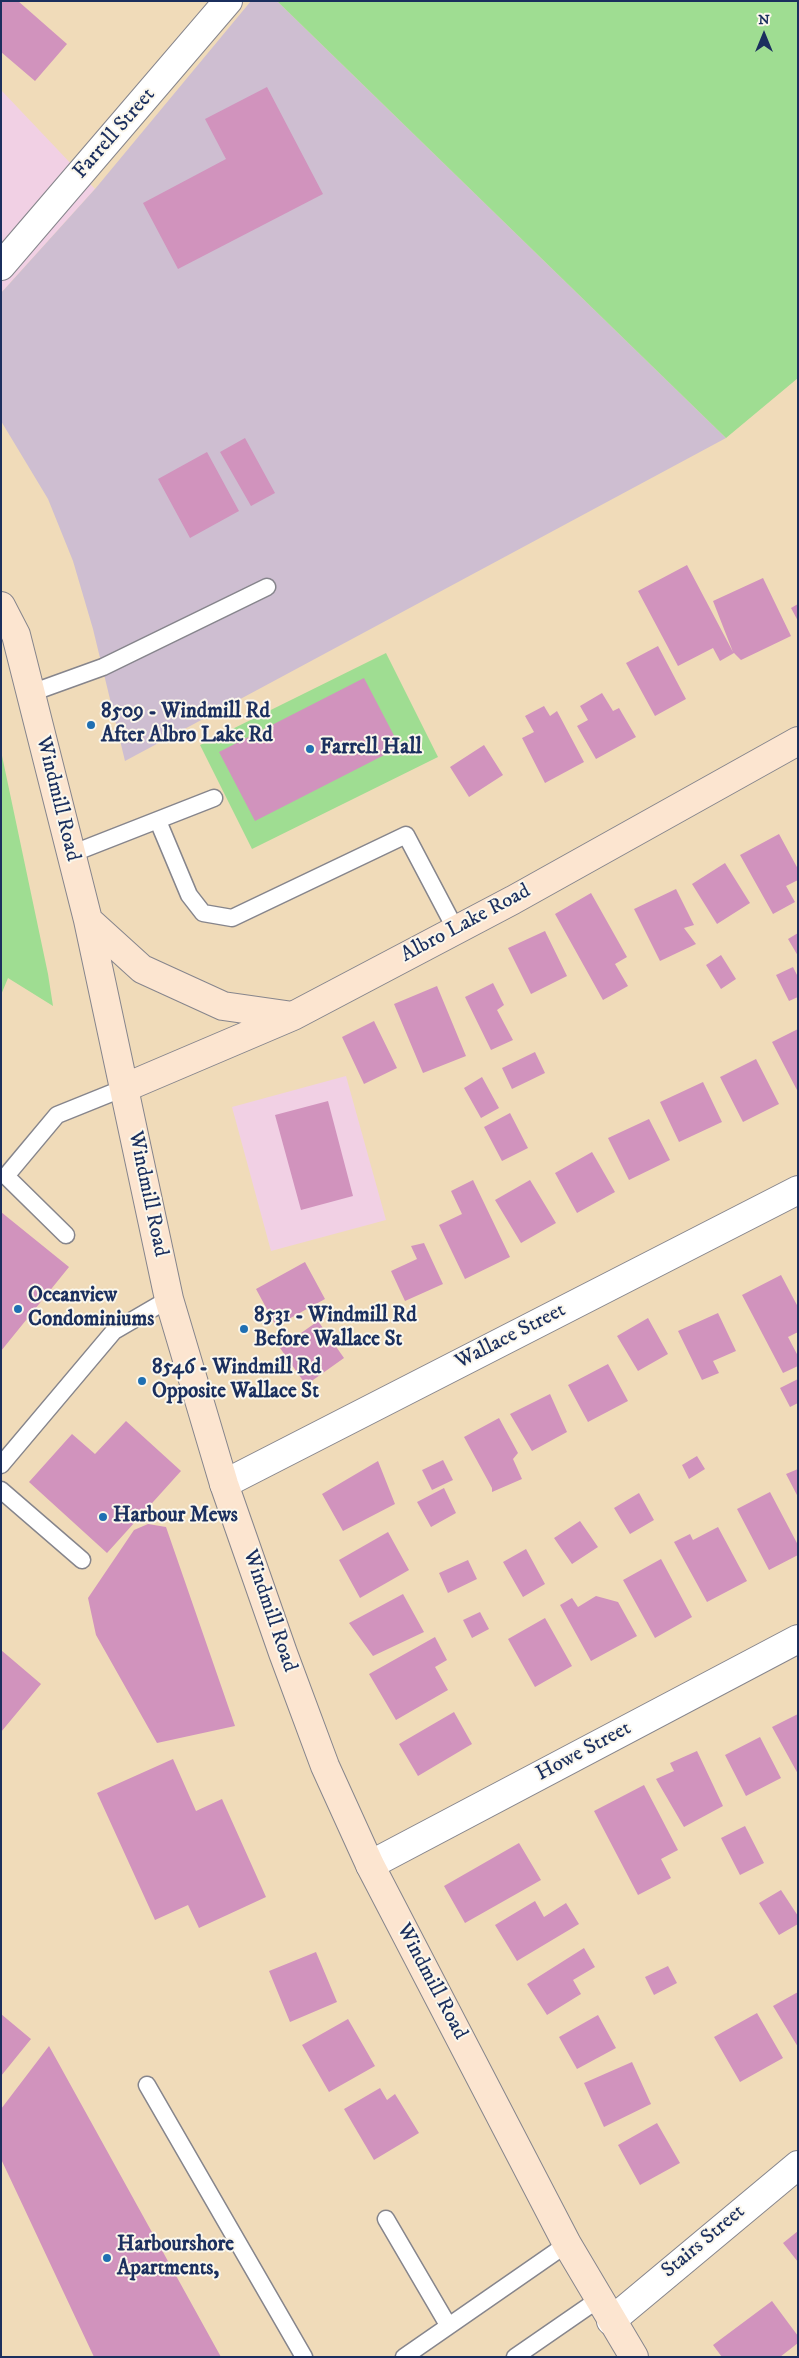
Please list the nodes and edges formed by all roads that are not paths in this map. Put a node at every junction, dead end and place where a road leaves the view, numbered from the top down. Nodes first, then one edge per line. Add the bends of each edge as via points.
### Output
1 (228, 1) edge
2 (1, 266) edge
3 (268, 587) dead end
4 (1, 606) edge
5 (9, 638) edge
6 (31, 693) junction
7 (798, 741) edge
8 (214, 798) dead end
9 (158, 822) junction
10 (71, 854) junction
11 (88, 920) junction
12 (456, 930) junction
13 (293, 1016) junction
14 (124, 1088) junction
15 (798, 1190) edge
16 (66, 1235) dead end
17 (169, 1299) junction
18 (1, 1465) edge
19 (224, 1484) junction
20 (1, 1490) edge
21 (82, 1560) dead end
22 (798, 1639) edge
23 (370, 1865) junction
24 (147, 2084) dead end
25 (798, 2165) edge
26 (386, 2219) dead end
27 (567, 2244) junction
28 (605, 2310) junction
29 (448, 2325) junction
30 (304, 2357) edge
31 (404, 2357) edge
32 (515, 2357) edge
33 (634, 2357) edge

1 - 2 street, Farrell Street
3 - 6 lane via 103,667
4 - 5 main road, Windmill Road
5 - 6 main road, Windmill Road
6 - 10 main road, Windmill Road
7 - 12 main road, Albro Lake Road
8 - 9 lane
9 - 10 lane
9 - 12 lane via 189,895 203,913 232,918 406,835
10 - 11 main road, Windmill Road
11 - 13 main road via 142,969 223,1006
11 - 14 main road, Windmill Road
12 - 13 main road, Albro Lake Road
13 - 14 main road, Albro Lake Road
14 - 16 lane via 57,1115 6,1176
14 - 17 main road, Windmill Road
15 - 19 street, Wallace Street
17 - 18 lane via 114,1330
17 - 19 main road, Windmill Road
19 - 23 main road, Windmill Road via 326,1766
20 - 21 lane
22 - 23 street, Howe Street
23 - 27 main road, Windmill Road
24 - 30 lane
25 - 28 street, Stairs Street
26 - 29 lane
27 - 28 main road, Windmill Road
27 - 29 lane
28 - 32 lane
28 - 33 main road, Windmill Road
29 - 31 lane

